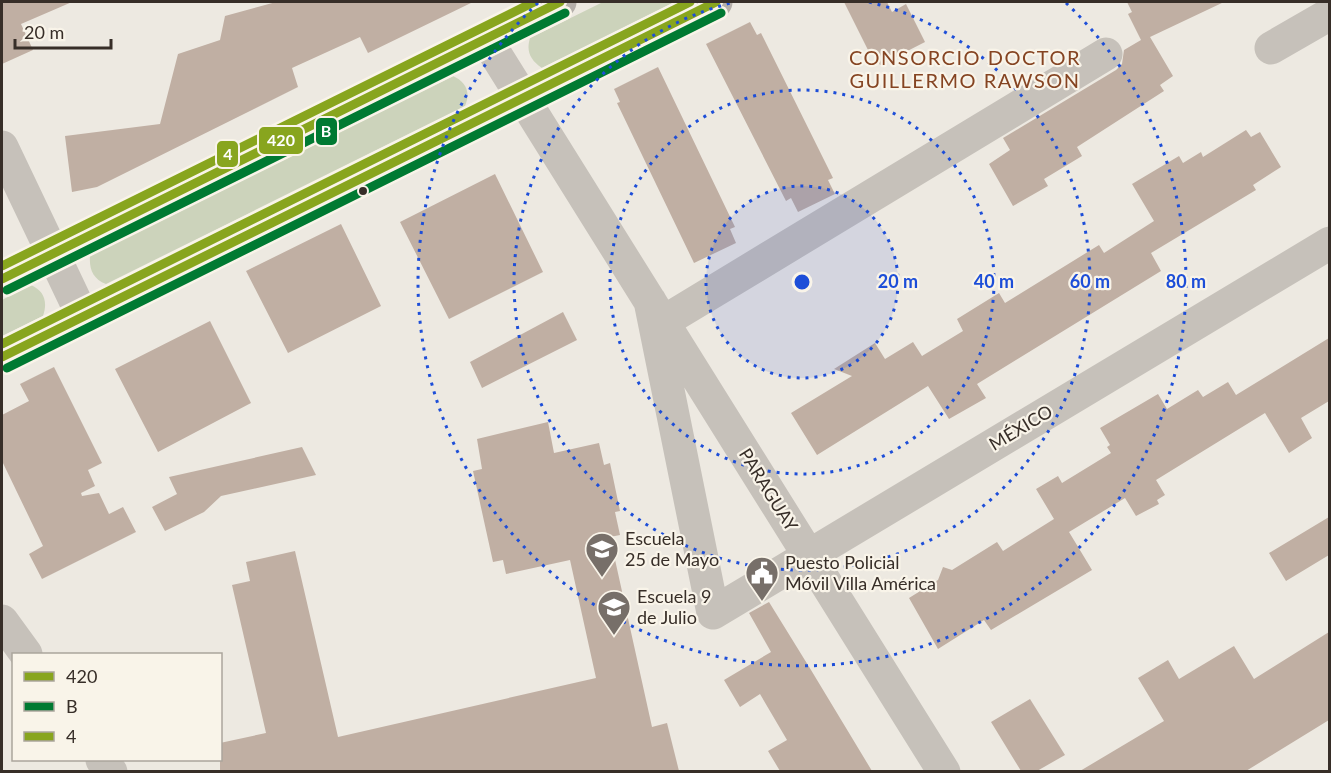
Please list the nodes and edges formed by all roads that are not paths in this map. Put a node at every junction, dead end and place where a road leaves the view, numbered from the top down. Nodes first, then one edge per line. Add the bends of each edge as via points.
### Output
1 (560, 2) edge
2 (716, 2) edge
3 (1329, 14) edge
4 (486, 39) junction
5 (1271, 48) dead end
6 (1106, 54) dead end
7 (523, 97) junction
8 (2, 147) edge
9 (1329, 243) edge
10 (52, 254) junction
11 (2, 279) edge
12 (656, 311) junction
13 (83, 317) junction
14 (2, 357) edge
15 (809, 555) junction
16 (713, 613) joint
17 (2, 621) edge
18 (25, 653) edge
19 (944, 771) edge

1 - 4 main road
2 - 7 main road
3 - 5 street
4 - 7 street, PARAGUAY
4 - 10 main road
6 - 12 street
7 - 12 street, PARAGUAY
7 - 13 main road
8 - 10 street
9 - 15 street, MÉXICO
10 - 11 main road
10 - 13 street
12 - 15 street, PARAGUAY
12 - 16 street, PARAGUAY
13 - 14 main road
15 - 16 street, MÉXICO
15 - 19 street, PARAGUAY
17 - 18 street

